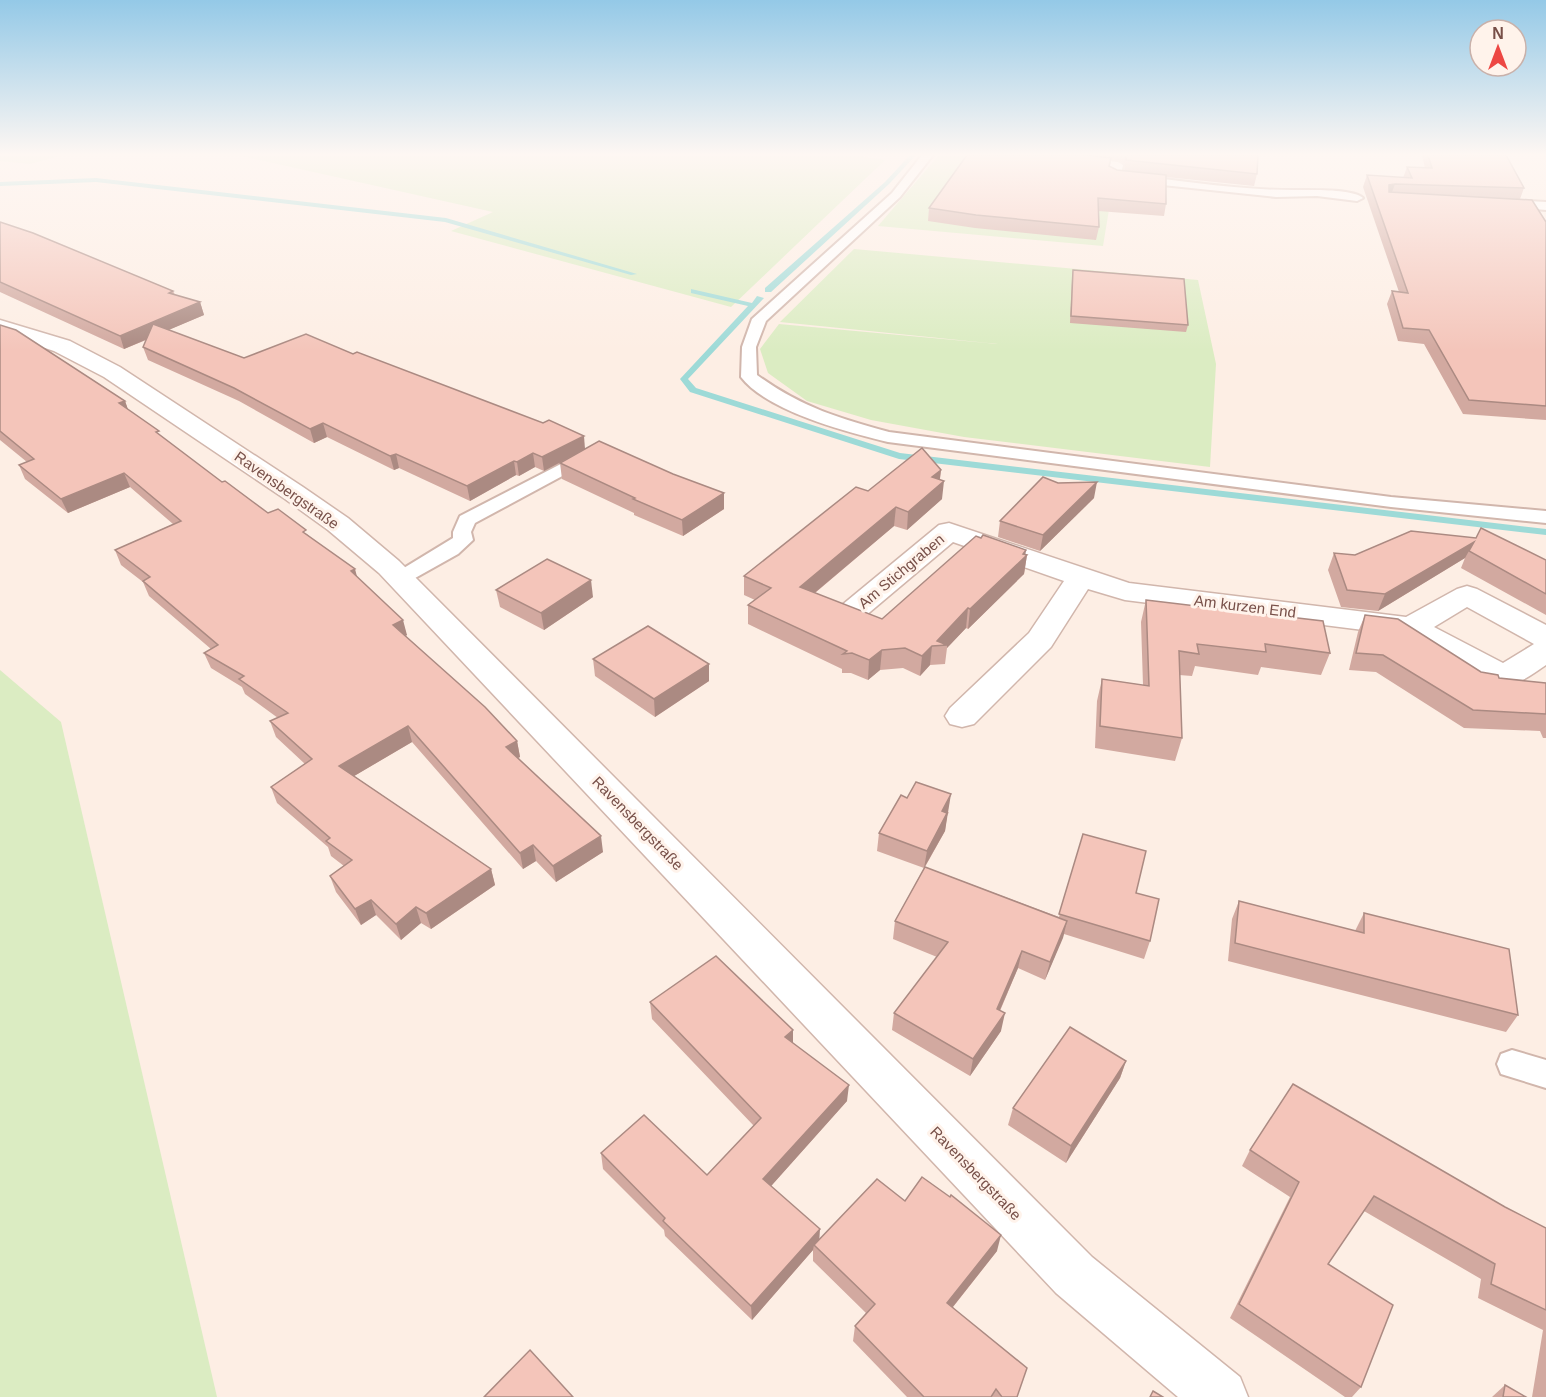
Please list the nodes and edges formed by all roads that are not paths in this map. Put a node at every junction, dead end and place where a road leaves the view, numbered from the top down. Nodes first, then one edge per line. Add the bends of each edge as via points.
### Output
1 (868, 220) edge
2 (0, 326) edge
3 (591, 454) edge
4 (1546, 517) edge
5 (949, 531) joint
6 (400, 578) junction
7 (1081, 578) junction
8 (853, 610) edge
9 (1411, 627) junction
10 (1546, 639) edge
11 (1546, 651) edge
12 (962, 716) dead end
13 (1512, 1064) dead end
14 (1546, 1074) edge
15 (1220, 1397) edge

1 - 4 lane via 759,319 749,347 749,377 779,399 828,420 898,439 1391,502
2 - 6 street, Ravensbergstraße via 62,346 112,372 338,524
3 - 6 lane via 467,520 463,540
5 - 7 street, Am kurzen End
5 - 8 street, Am Stichgraben
6 - 15 street, Ravensbergstraße via 1074,1275
7 - 9 street, Am kurzen End via 1125,591
7 - 12 street via 1041,640
9 - 10 street via 1467,595
9 - 11 street, Am kurzen End via 1504,677
13 - 14 lane

